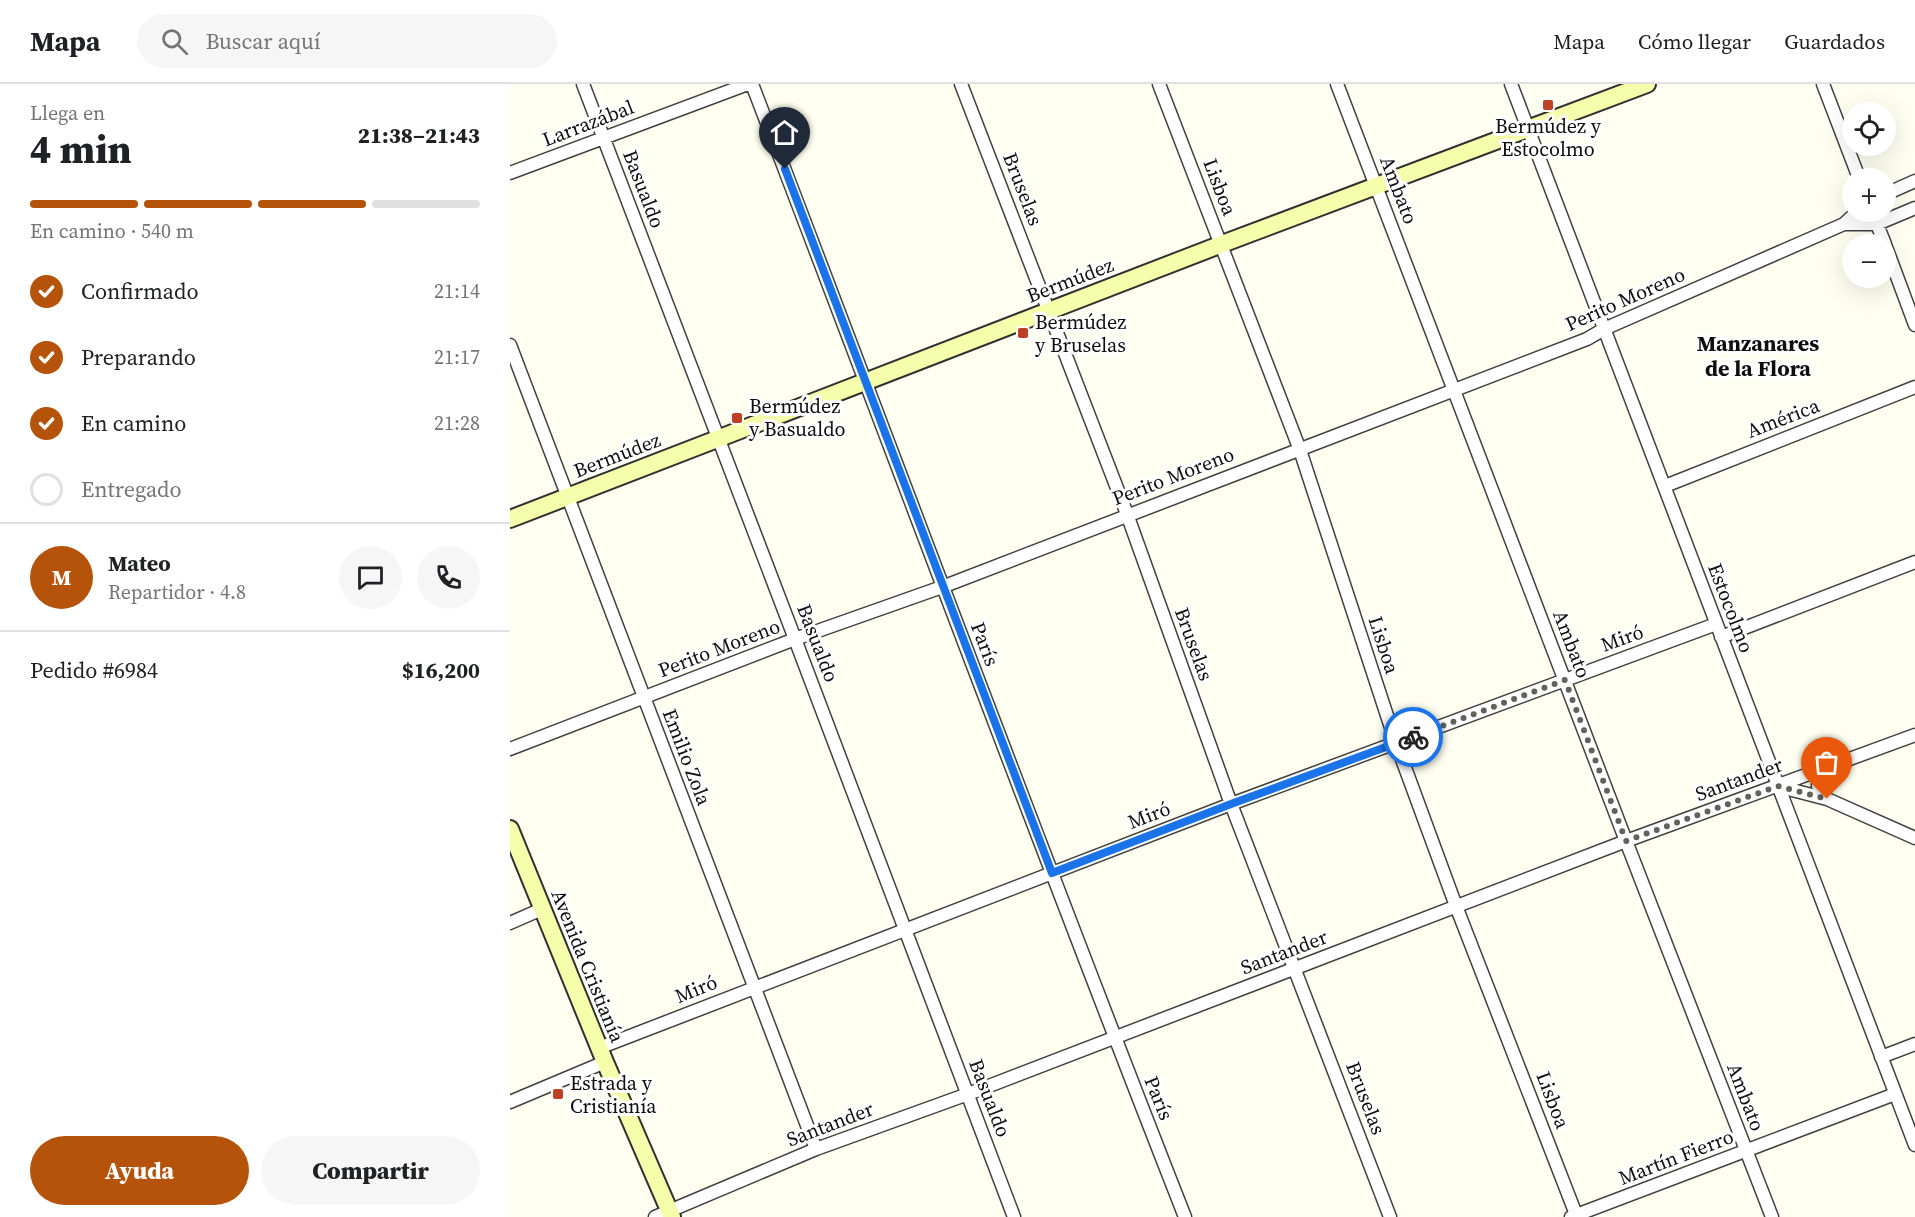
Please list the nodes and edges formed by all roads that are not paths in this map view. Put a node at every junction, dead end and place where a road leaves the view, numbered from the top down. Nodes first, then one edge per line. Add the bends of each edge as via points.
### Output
1 (583, 84) edge
2 (750, 84) edge
3 (961, 84) edge
4 (1160, 84) edge
5 (1337, 84) edge
6 (1511, 84) edge
7 (1647, 84) edge
8 (1823, 84) edge
9 (1528, 130) junction
10 (603, 137) junction
11 (1855, 168) edge
12 (510, 174) edge
13 (1915, 181) edge
14 (1376, 185) junction
15 (1896, 190) edge
16 (1915, 208) edge
17 (1844, 224) joint
18 (1877, 224) junction
19 (1881, 234) edge
20 (1222, 244) junction
21 (1896, 275) edge
22 (1050, 310) junction
23 (1915, 325) edge
24 (1604, 328) junction
25 (510, 345) edge
26 (866, 382) junction
27 (1915, 387) edge
28 (1454, 390) junction
29 (718, 439) junction
30 (1299, 450) junction
31 (1665, 486) junction
32 (567, 496) junction
33 (1127, 514) junction
34 (510, 519) edge
35 (1915, 562) edge
36 (942, 586) junction
37 (1716, 624) junction
38 (1721, 637) junction
39 (795, 639) junction
40 (1565, 680) junction
41 (644, 698) junction
42 (1915, 735) edge
43 (1396, 743) junction
44 (510, 749) edge
45 (1819, 771) junction
46 (1778, 786) junction
47 (1825, 798) junction
48 (1231, 804) junction
49 (510, 829) edge
50 (1915, 838) edge
51 (1626, 841) junction
52 (1052, 873) junction
53 (1456, 906) junction
54 (542, 909) junction
55 (510, 923) edge
56 (905, 931) junction
57 (1296, 968) junction
58 (755, 987) junction
59 (1114, 1036) junction
60 (1915, 1044) edge
61 (602, 1055) junction
62 (1881, 1057) junction
63 (968, 1094) junction
64 (1895, 1094) junction
65 (510, 1102) edge
66 (1915, 1145) edge
67 (816, 1149) junction
68 (1746, 1151) junction
69 (665, 1215) edge
70 (1575, 1216) edge
71 (1014, 1217) edge
72 (1185, 1217) edge
73 (1390, 1217) edge
74 (1772, 1217) edge

1 - 10 street, Basualdo
2 - 10 street, Larrazábal
2 - 26 street, París
3 - 22 street, Bruselas
4 - 20 street, Lisboa
5 - 14 street, Ambato
6 - 9 street, Estocolmo
7 - 9 street, Bermúdez
8 - 11 street
9 - 14 street, Bermúdez
9 - 24 street, Estocolmo
10 - 12 street, Larrazábal
10 - 29 street, Basualdo
13 - 15 street
14 - 20 street, Bermúdez
14 - 28 street, Ambato
16 - 18 street, Perito Moreno
17 - 18 street, Perito Moreno
17 - 24 street, Perito Moreno
18 - 19 street
20 - 22 street, Bermúdez
20 - 30 street, Lisboa
21 - 23 street
22 - 26 street, Bermúdez
22 - 33 street, Bruselas
24 - 28 street, Perito Moreno via 1587,339
24 - 31 street, Estocolmo
25 - 32 street, Emilio Zola
26 - 29 street, Bermúdez
26 - 36 street, París
27 - 31 street, América
28 - 30 street, Perito Moreno
28 - 40 street, Ambato
29 - 32 street, Bermúdez
29 - 39 street, Basualdo
30 - 33 street, Perito Moreno
30 - 43 street, Lisboa
31 - 37 street, Estocolmo
32 - 34 street, Bermúdez
32 - 41 street, Emilio Zola
33 - 36 street, Perito Moreno
33 - 48 street, Bruselas
35 - 38 street
36 - 39 street, Perito Moreno
36 - 52 street, París
37 - 38 street, Estocolmo
37 - 40 street, Miró
38 - 46 street, Estocolmo
39 - 41 street, Perito Moreno
39 - 56 street, Basualdo
40 - 43 street, Miró
40 - 51 street, Ambato
41 - 44 street, Perito Moreno
41 - 58 street, Emilio Zola
42 - 45 street, Santander
43 - 48 street, Miró
43 - 53 street, Lisboa
45 - 46 street, Santander
45 - 47 street via 1818,786
46 - 47 street
46 - 51 street, Santander
46 - 62 street, Estocolmo
47 - 50 street
48 - 52 street, Miró
48 - 57 street, Bruselas
49 - 54 street, Avenida Cristianía
51 - 53 street, Santander
51 - 68 street, Ambato
52 - 56 street, Miró
52 - 59 street, París
53 - 57 street, Santander
53 - 70 street, Lisboa
54 - 55 street
54 - 61 street, Avenida Cristianía
56 - 58 street, Miró
56 - 63 street, Basualdo
57 - 59 street, Santander
57 - 73 street, Bruselas
58 - 61 street, Miró
58 - 67 street, Emilio Zola
59 - 63 street, Santander
59 - 72 street, París
60 - 62 street
61 - 65 street, Miró
61 - 69 street, Avenida Cristianía
62 - 64 street, Estocolmo
63 - 67 street, Santander
63 - 71 street, Basualdo
64 - 66 street, Estocolmo
64 - 68 street, Martín Fierro
67 - 69 street, Santander
68 - 70 street, Martín Fierro
68 - 74 street, Ambato

